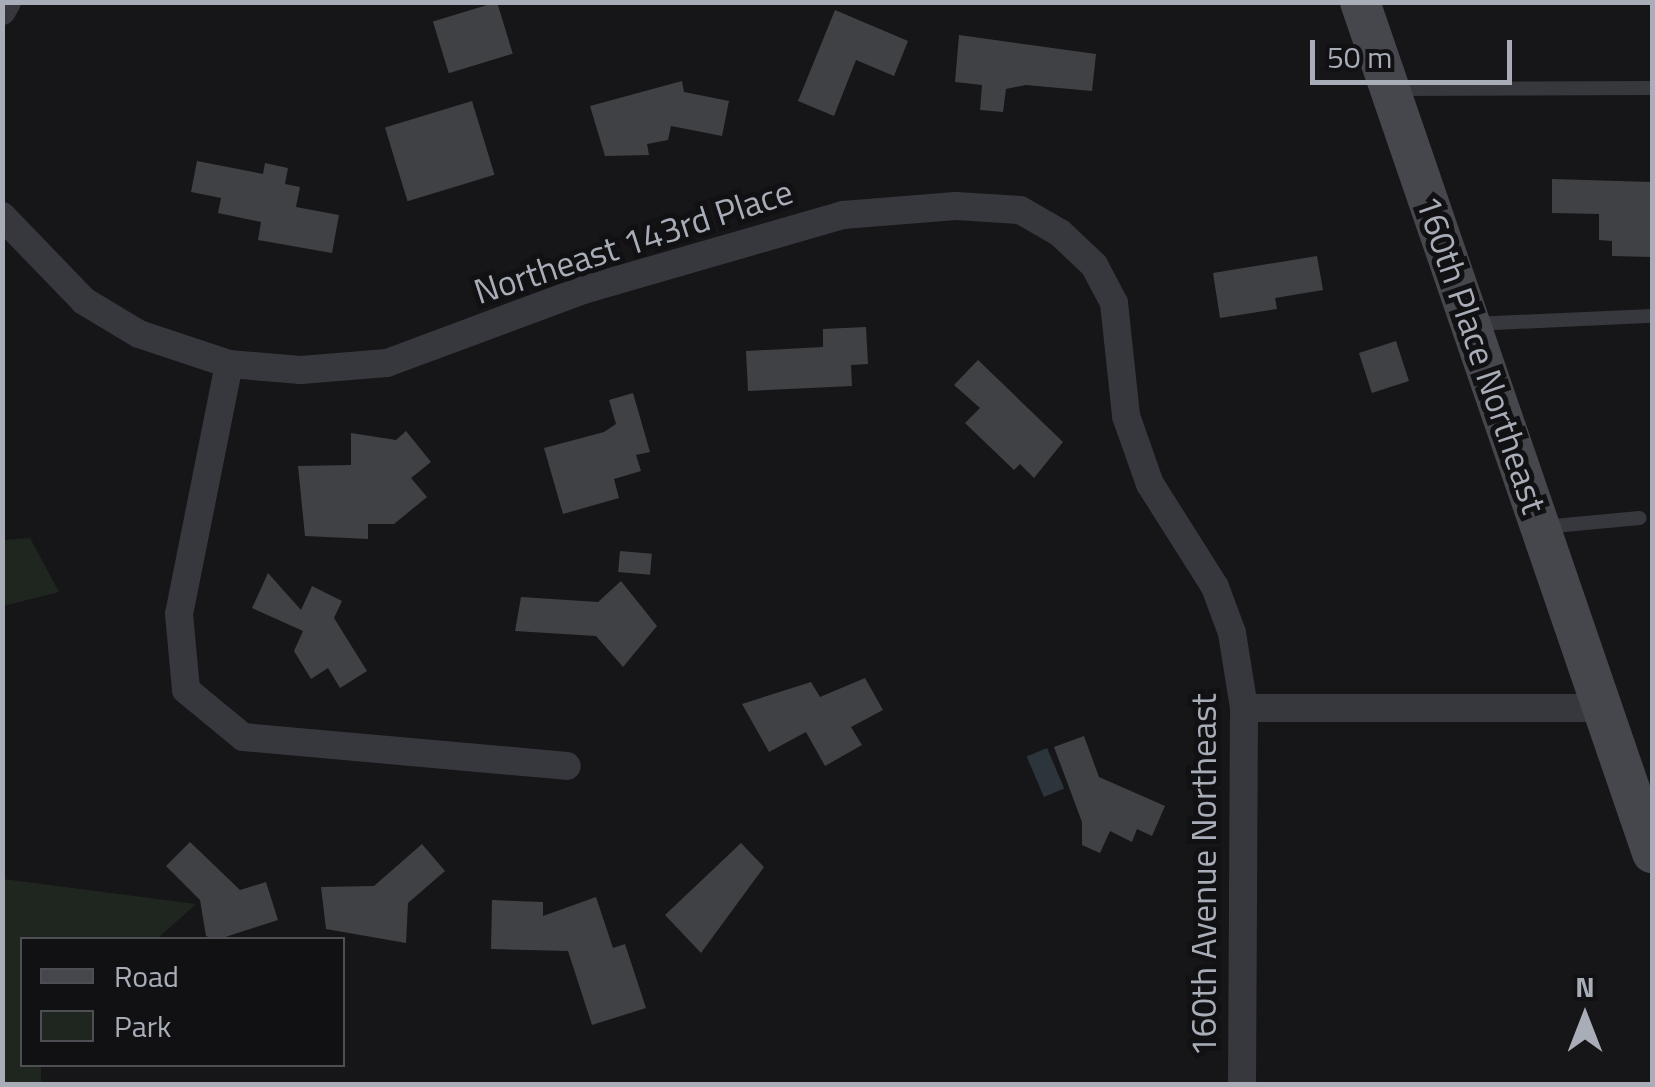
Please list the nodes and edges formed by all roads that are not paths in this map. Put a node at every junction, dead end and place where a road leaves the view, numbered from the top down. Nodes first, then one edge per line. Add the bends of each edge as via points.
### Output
1 (7, 2) edge
2 (1360, 2) edge
3 (2, 11) edge
4 (1652, 88) edge
5 (1390, 89) junction
6 (2, 216) edge
7 (1060, 233) joint
8 (1652, 316) edge
9 (1472, 324) junction
10 (229, 364) junction
11 (1640, 518) dead end
12 (1542, 528) junction
13 (1244, 708) junction
14 (1600, 708) junction
15 (567, 766) dead end
16 (1652, 853) edge
17 (1242, 1084) edge

1 - 3 street
2 - 5 street, 160th Place Northeast
4 - 5 lane
5 - 9 street, 160th Place Northeast
6 - 10 street, Northeast 143rd Place via 84,301 139,334
7 - 10 street, Northeast 143rd Place via 1020,210 956,206 843,215 583,290 387,363 302,370
7 - 13 street, 160th Avenue Northeast via 1094,265 1114,303 1126,416 1150,484 1215,587
8 - 9 lane
9 - 12 street, 160th Place Northeast
10 - 15 street via 179,614 186,690 243,737
11 - 12 lane
12 - 14 street, 160th Place Northeast
13 - 14 street
13 - 17 street, 160th Avenue Northeast
14 - 16 street, 160th Place Northeast

